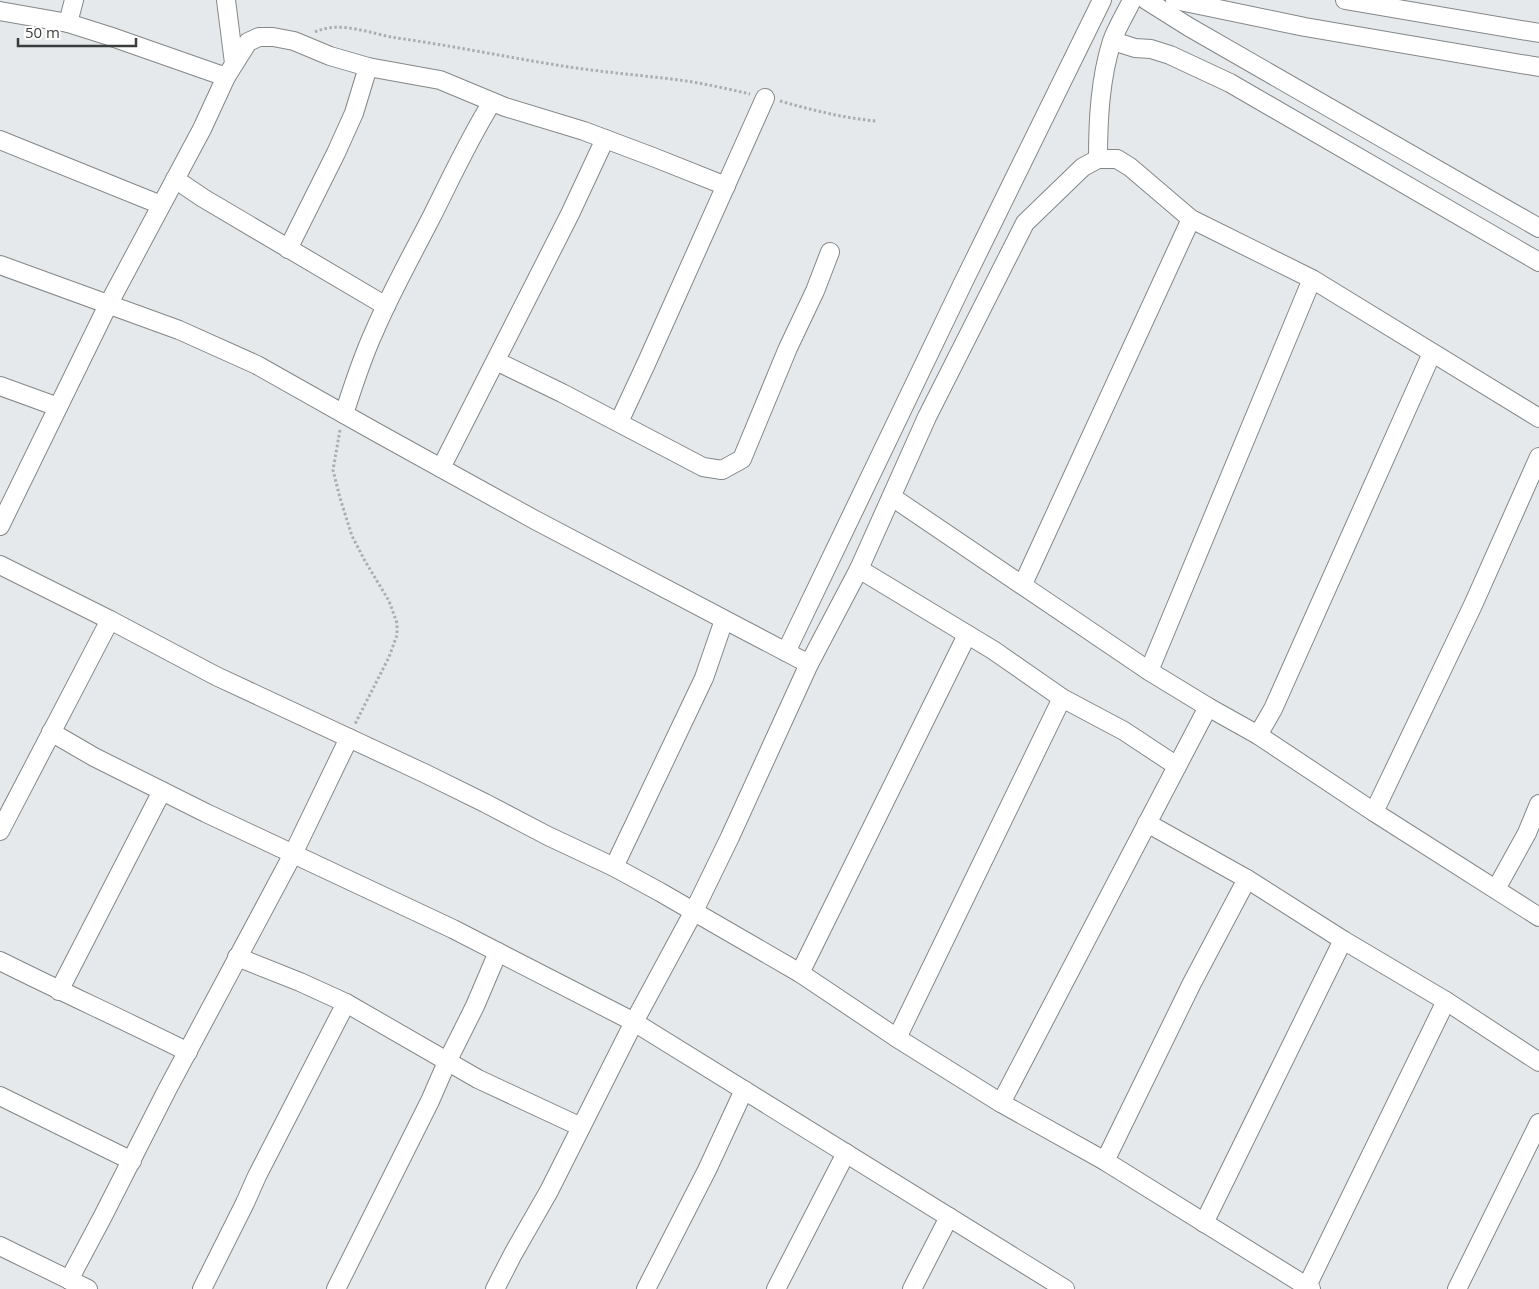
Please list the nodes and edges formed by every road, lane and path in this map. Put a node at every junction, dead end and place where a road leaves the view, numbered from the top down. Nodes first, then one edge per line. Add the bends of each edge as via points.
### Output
1 (74, 0) edge
2 (226, 0) edge
3 (1102, 0) edge
4 (1132, 0) edge
5 (1146, 0) edge
6 (1174, 0) edge
7 (1345, 0) edge
8 (1419, 6) edge
9 (0, 11) edge
10 (68, 23) junction
11 (1539, 33) edge
12 (1113, 41) junction
13 (294, 42) junction
14 (368, 67) junction
15 (1539, 67) edge
16 (230, 70) junction
17 (765, 98) junction
18 (492, 102) junction
19 (876, 121) dead end
20 (0, 140) edge
21 (605, 140) junction
22 (1098, 159) junction
23 (175, 179) junction
24 (726, 186) junction
25 (1470, 188) junction
26 (162, 205) junction
27 (999, 210) junction
28 (1455, 214) junction
29 (1191, 219) junction
30 (1024, 223) junction
31 (1539, 228) edge
32 (288, 250) junction
33 (830, 252) dead end
34 (1539, 262) edge
35 (0, 265) edge
36 (1312, 279) junction
37 (108, 305) junction
38 (386, 306) junction
39 (1432, 353) junction
40 (496, 361) junction
41 (0, 386) edge
42 (58, 407) junction
43 (344, 414) junction
44 (1539, 418) edge
45 (619, 422) junction
46 (1539, 456) edge
47 (441, 468) junction
48 (892, 497) junction
49 (0, 526) edge
50 (0, 565) edge
51 (859, 569) junction
52 (1023, 584) junction
53 (110, 620) junction
54 (724, 620) junction
55 (967, 635) junction
56 (786, 652) junction
57 (810, 664) junction
58 (1150, 671) junction
59 (1062, 698) junction
60 (1208, 707) junction
61 (51, 732) junction
62 (1258, 735) junction
63 (348, 738) junction
64 (1177, 766) junction
65 (162, 791) junction
66 (1539, 804) edge
67 (1374, 812) junction
68 (1147, 824) junction
69 (0, 832) edge
70 (293, 854) junction
71 (614, 867) junction
72 (1247, 880) junction
73 (1496, 889) junction
74 (694, 911) junction
75 (1539, 917) edge
76 (1342, 940) junction
77 (498, 952) junction
78 (237, 957) junction
79 (0, 961) edge
80 (800, 973) junction
81 (59, 990) junction
82 (1446, 1001) junction
83 (346, 1003) junction
84 (634, 1022) junction
85 (897, 1038) junction
86 (188, 1052) junction
87 (447, 1062) junction
88 (1539, 1062) edge
89 (744, 1090) junction
90 (0, 1096) edge
91 (1001, 1103) junction
92 (1539, 1123) edge
93 (581, 1128) junction
94 (846, 1153) junction
95 (132, 1161) junction
96 (1105, 1162) junction
97 (949, 1217) junction
98 (1204, 1223) junction
99 (0, 1246) edge
100 (69, 1280) junction
101 (1043, 1283) edge
102 (1309, 1288) edge
103 (88, 1289) edge
104 (202, 1289) edge
105 (336, 1289) edge
106 (495, 1289) edge
107 (646, 1289) edge
108 (776, 1289) edge
109 (912, 1289) edge
110 (1065, 1289) edge
111 (1457, 1289) edge

1 - 10 street
2 - 16 street
3 - 27 street
4 - 12 street
5 - 25 street
6 - 15 street via 1305,28
7 - 8 street
8 - 11 street
9 - 10 street
10 - 16 street
12 - 22 street via 1101,94
12 - 28 street via 1170,55 1230,83
13 - 14 street
13 - 16 street via 259,37 248,42
13 - 17 path via 319,30 340,27 565,66 711,85
14 - 18 street via 440,80
14 - 32 street via 354,113
16 - 23 street
17 - 19 path via 824,113
17 - 24 street
18 - 21 street
18 - 38 street via 459,159
20 - 26 street
21 - 24 street
21 - 40 street
22 - 29 street via 1117,159 1130,167
22 - 30 street via 1083,167
23 - 26 street
23 - 32 street
24 - 45 street
25 - 28 street
25 - 31 street
26 - 37 street
27 - 30 street
27 - 56 street
28 - 34 street
29 - 36 street
29 - 52 street
30 - 48 street via 927,417
32 - 38 street
33 - 45 street via 742,459 722,470 703,467
35 - 37 street
36 - 39 street
36 - 58 street
37 - 42 street
37 - 43 street via 179,330 257,365
38 - 43 street via 357,372
39 - 44 street
39 - 62 street
40 - 45 street
40 - 47 street
41 - 42 street
42 - 49 street
43 - 47 street
43 - 63 path via 333,470 340,498 352,536 389,601 397,623 397,635 389,657
46 - 67 street via 1473,605
47 - 54 street
48 - 51 street
48 - 52 street
50 - 53 street
51 - 55 street
51 - 57 street
52 - 58 street
53 - 61 street
53 - 63 street via 216,676
54 - 56 street
54 - 71 street via 704,678
55 - 59 street
55 - 80 street
56 - 57 street
57 - 74 street
58 - 60 street
59 - 64 street via 1124,731
59 - 85 street
60 - 62 street
60 - 64 street
61 - 65 street
61 - 69 street
62 - 67 street
63 - 70 street
63 - 71 street
64 - 68 street
65 - 70 street
65 - 81 street
66 - 73 street
67 - 73 street
68 - 72 street
68 - 91 street
70 - 77 street
70 - 78 street
71 - 74 street
72 - 76 street
72 - 96 street via 1192,982
73 - 75 street
74 - 80 street
74 - 84 street
76 - 82 street
76 - 98 street
77 - 84 street
77 - 87 street
78 - 83 street
78 - 86 street
79 - 81 street
80 - 85 street
81 - 86 street
82 - 88 street
82 - 102 street
83 - 87 street
83 - 104 street
84 - 89 street
84 - 93 street
85 - 91 street
86 - 95 street
87 - 93 street
87 - 105 street
89 - 94 street
89 - 107 street
90 - 95 street
91 - 96 street
92 - 111 street
93 - 106 street
94 - 97 street
94 - 108 street
95 - 100 street
96 - 98 street
97 - 101 street
97 - 109 street
98 - 102 street
99 - 100 street
100 - 103 street
101 - 110 street

